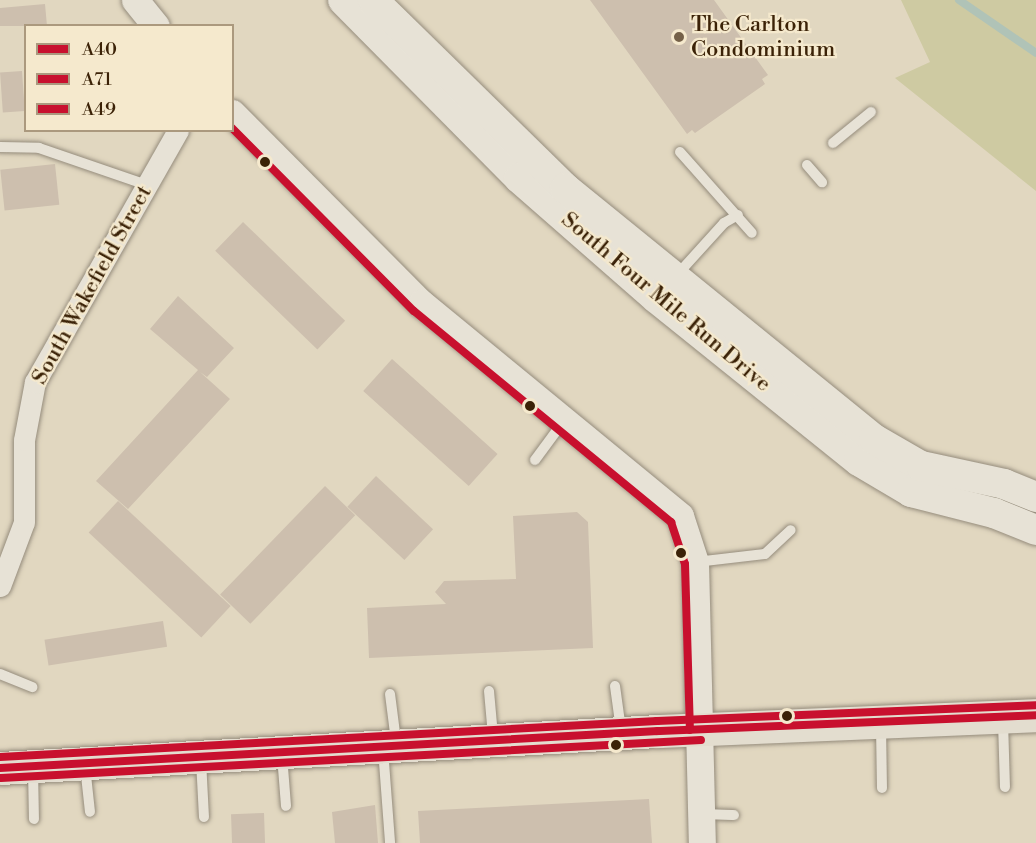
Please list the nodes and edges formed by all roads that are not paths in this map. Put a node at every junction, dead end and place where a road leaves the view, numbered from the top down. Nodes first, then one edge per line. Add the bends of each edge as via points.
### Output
1 (135, 0) edge
2 (343, 0) edge
3 (373, 0) edge
4 (154, 24) edge
5 (871, 112) dead end
6 (234, 115) edge
7 (177, 132) edge
8 (832, 143) dead end
9 (0, 147) edge
10 (680, 152) dead end
11 (807, 165) dead end
12 (822, 182) dead end
13 (147, 185) junction
14 (738, 215) junction
15 (752, 233) dead end
16 (665, 288) junction
17 (565, 419) junction
18 (535, 460) dead end
19 (1036, 497) edge
20 (791, 530) dead end
21 (1036, 530) edge
22 (695, 562) junction
23 (0, 586) edge
24 (0, 674) edge
25 (615, 686) dead end
26 (32, 687) dead end
27 (489, 691) dead end
28 (390, 694) dead end
29 (1003, 715) junction
30 (1036, 715) edge
31 (880, 721) junction
32 (700, 730) junction
33 (621, 733) junction
34 (493, 739) junction
35 (389, 745) junction
36 (282, 752) junction
37 (200, 756) junction
38 (84, 763) junction
39 (33, 766) junction
40 (0, 768) edge
41 (1005, 787) dead end
42 (882, 789) dead end
43 (286, 806) dead end
44 (90, 812) dead end
45 (701, 814) junction
46 (734, 815) dead end
47 (204, 817) dead end
48 (34, 819) dead end
49 (390, 843) edge
50 (702, 843) edge

1 - 4 street
2 - 16 main road, South Four Mile Run Drive via 519,178
3 - 16 main road, South Four Mile Run Drive
5 - 8 lane
6 - 17 street via 421,303
7 - 13 street, South Wakefield Street
9 - 13 lane via 39,147
10 - 14 lane
11 - 12 lane
13 - 23 street, South Wakefield Street via 35,382 24,440 24,522
14 - 15 lane
14 - 16 lane via 724,223
16 - 19 main road, South Four Mile Run Drive via 897,454 921,466 1004,484
16 - 21 main road, South Four Mile Run Drive via 884,479 911,492 994,513
17 - 18 lane
17 - 22 street via 680,516
20 - 22 lane via 765,554
22 - 32 street
24 - 26 lane
25 - 33 lane
27 - 34 lane
28 - 35 lane
29 - 30 main road
29 - 31 main road
29 - 41 lane
31 - 32 main road
31 - 42 lane
32 - 33 main road
32 - 45 street
33 - 34 main road
34 - 35 main road
35 - 36 main road
35 - 49 lane
36 - 37 main road
36 - 43 lane
37 - 38 main road
37 - 47 lane
38 - 39 main road
38 - 44 lane
39 - 40 main road
39 - 48 lane
45 - 46 lane
45 - 50 street

